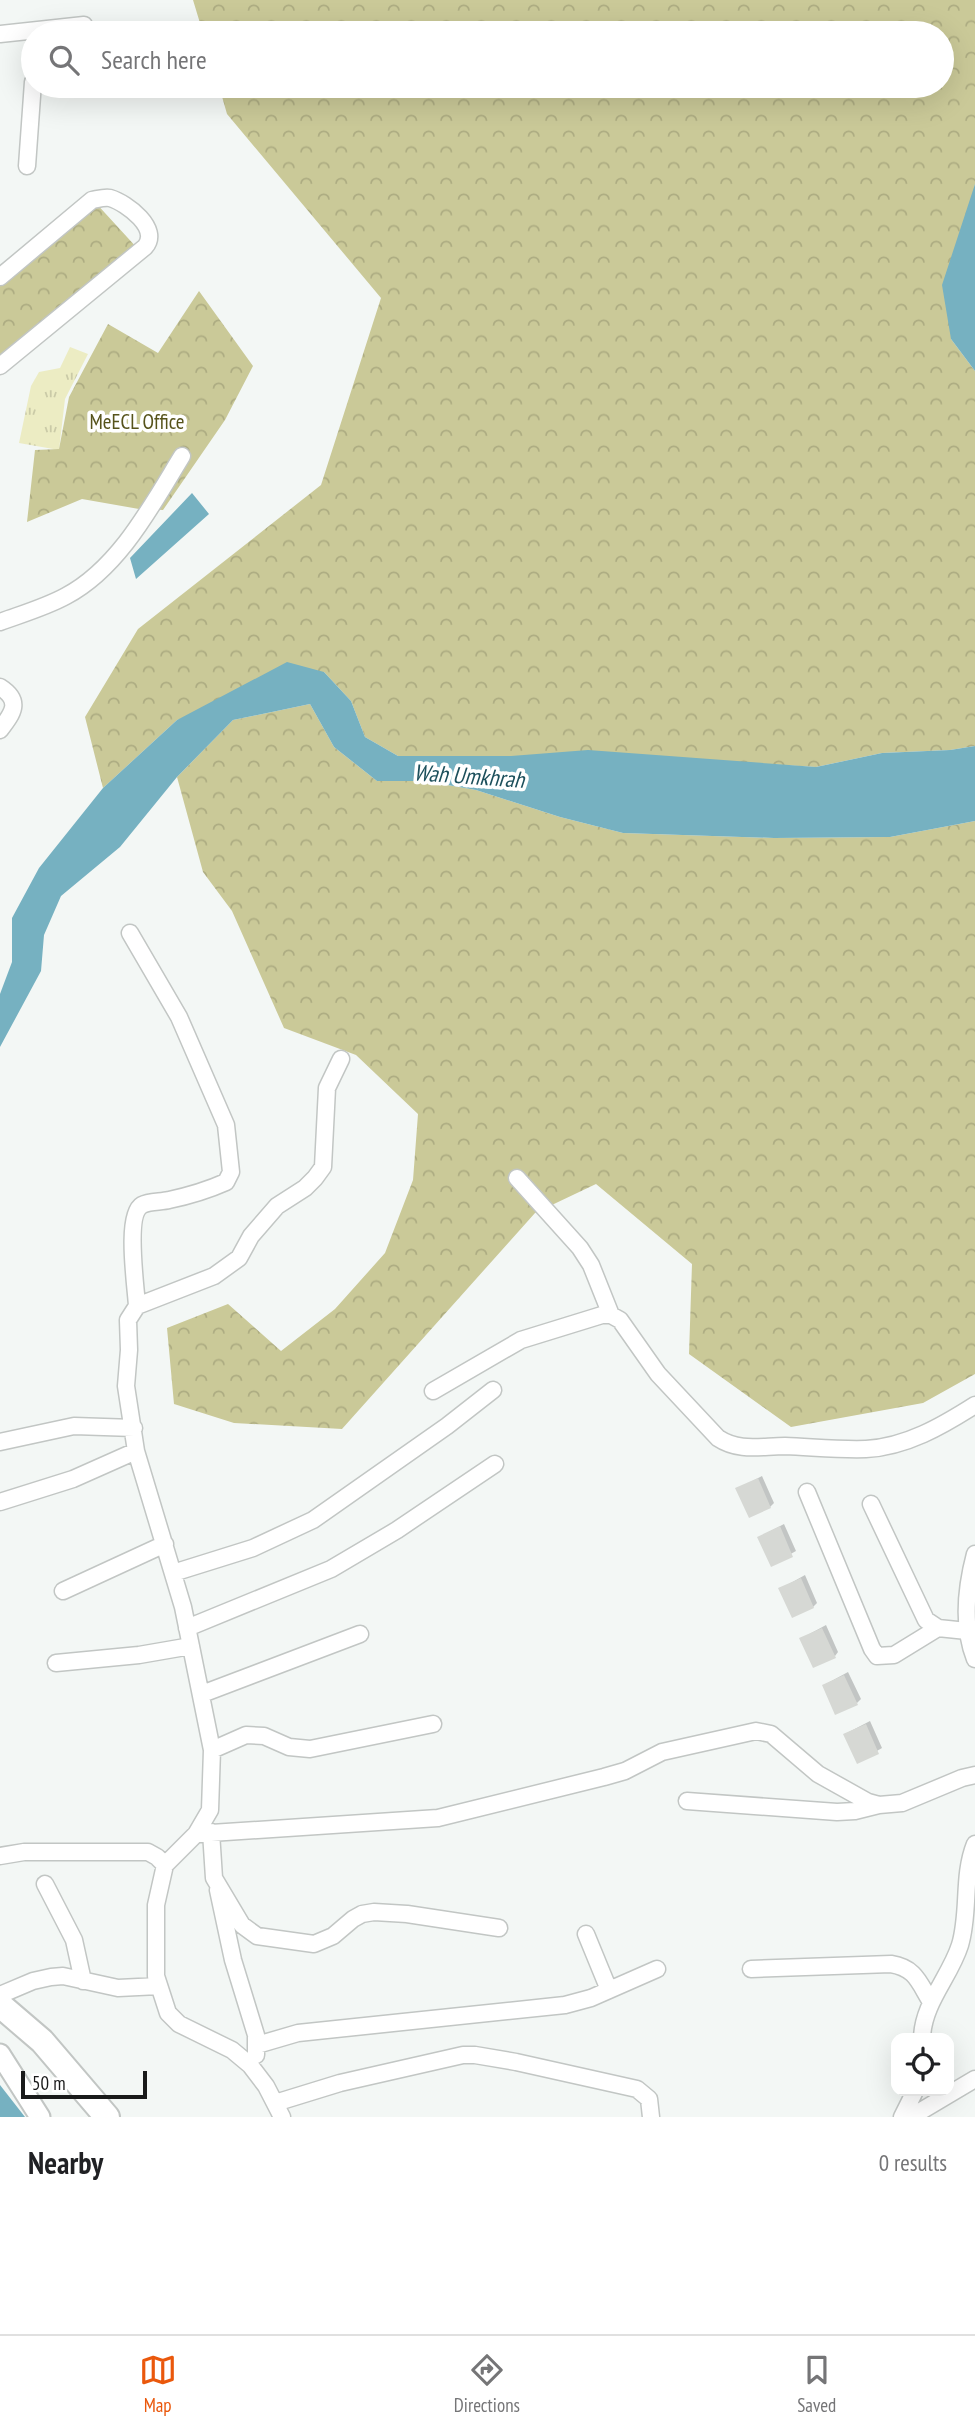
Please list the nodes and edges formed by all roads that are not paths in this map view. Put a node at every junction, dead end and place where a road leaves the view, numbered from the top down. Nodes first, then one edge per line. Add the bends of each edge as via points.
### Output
1 (21, 33) edge
2 (0, 34) edge
3 (32, 98) edge
4 (27, 166) dead end
5 (0, 277) edge
6 (0, 366) edge
7 (182, 456) dead end
8 (0, 622) edge
9 (0, 687) edge
10 (0, 730) edge
11 (130, 933) dead end
12 (341, 1059) dead end
13 (517, 1178) dead end
14 (137, 1306) junction
15 (611, 1315) junction
16 (493, 1390) dead end
17 (433, 1391) dead end
18 (975, 1405) edge
19 (134, 1428) junction
20 (0, 1442) edge
21 (136, 1451) junction
22 (495, 1464) dead end
23 (807, 1492) dead end
24 (0, 1502) edge
25 (871, 1504) dead end
26 (165, 1544) junction
27 (974, 1564) edge
28 (173, 1573) junction
29 (63, 1591) dead end
30 (187, 1628) junction
31 (938, 1628) junction
32 (967, 1631) junction
33 (360, 1634) dead end
34 (191, 1646) junction
35 (975, 1659) edge
36 (56, 1663) dead end
37 (202, 1694) junction
38 (433, 1724) dead end
39 (212, 1749) junction
40 (975, 1775) edge
41 (687, 1801) dead end
42 (878, 1805) junction
43 (203, 1833) junction
44 (0, 1838) edge
45 (975, 1844) edge
46 (2, 1855) edge
47 (165, 1865) junction
48 (216, 1881) junction
49 (45, 1884) dead end
50 (499, 1928) dead end
51 (586, 1934) dead end
52 (657, 1969) dead end
53 (751, 1969) dead end
54 (83, 1981) junction
55 (159, 1986) junction
56 (609, 1990) junction
57 (1, 1995) edge
58 (931, 2003) junction
59 (923, 2033) edge
60 (257, 2045) junction
61 (0, 2054) edge
62 (250, 2065) junction
63 (975, 2079) edge
64 (912, 2096) edge
65 (278, 2110) edge
66 (40, 2117) edge
67 (107, 2117) edge
68 (652, 2117) edge
69 (902, 2117) edge
70 (911, 2117) edge

1 - 2 street
3 - 4 street
5 - 6 street via 92,200 110,198 121,204 146,224 151,235 145,247
7 - 8 street via 111,562 67,596
9 - 10 street via 14,703
11 - 14 street via 179,1017 226,1125 231,1172 226,1182 210,1189 138,1209 132,1241
12 - 14 street via 327,1088 323,1167 315,1178 277,1206 239,1258 214,1276
13 - 15 street via 585,1256
14 - 19 street via 128,1321 126,1386
15 - 17 street via 521,1340
15 - 18 street via 620,1320 658,1374 729,1445 885,1447 927,1432
16 - 28 street via 313,1520 253,1548
19 - 20 street via 67,1427
19 - 21 street
21 - 24 street via 73,1479
21 - 26 street
22 - 30 street via 331,1569
23 - 31 street via 877,1656 894,1655
25 - 31 street via 921,1612
26 - 28 street
26 - 29 street
27 - 32 street
28 - 30 street
30 - 34 street
31 - 32 street
32 - 35 street
33 - 37 street
34 - 36 street
34 - 37 street
37 - 39 street
38 - 39 street via 310,1749 246,1735
39 - 43 street via 210,1810
40 - 42 street via 902,1803
41 - 42 street via 837,1812
42 - 43 street via 818,1774 771,1734 756,1731 662,1752 604,1777 438,1818
43 - 47 street
43 - 48 street
44 - 46 street
45 - 58 street via 969,1859 966,1921 960,1944
46 - 47 street via 148,1852
47 - 55 street via 156,1905
48 - 50 street via 242,1925 257,1936 274,1939 314,1944 333,1936 352,1919 374,1912
48 - 60 street
49 - 54 street via 74,1940
51 - 56 street
52 - 56 street
53 - 58 street via 903,1966 912,1971
54 - 55 street via 118,1988
54 - 57 street via 51,1976
55 - 62 street via 168,2013 179,2024 232,2050
56 - 60 street via 565,2005 299,2033
57 - 67 highway
58 - 59 street
60 - 62 street
61 - 66 street
62 - 65 street
63 - 70 street
64 - 69 street
65 - 68 street via 340,2082 475,2055 637,2089 649,2099

